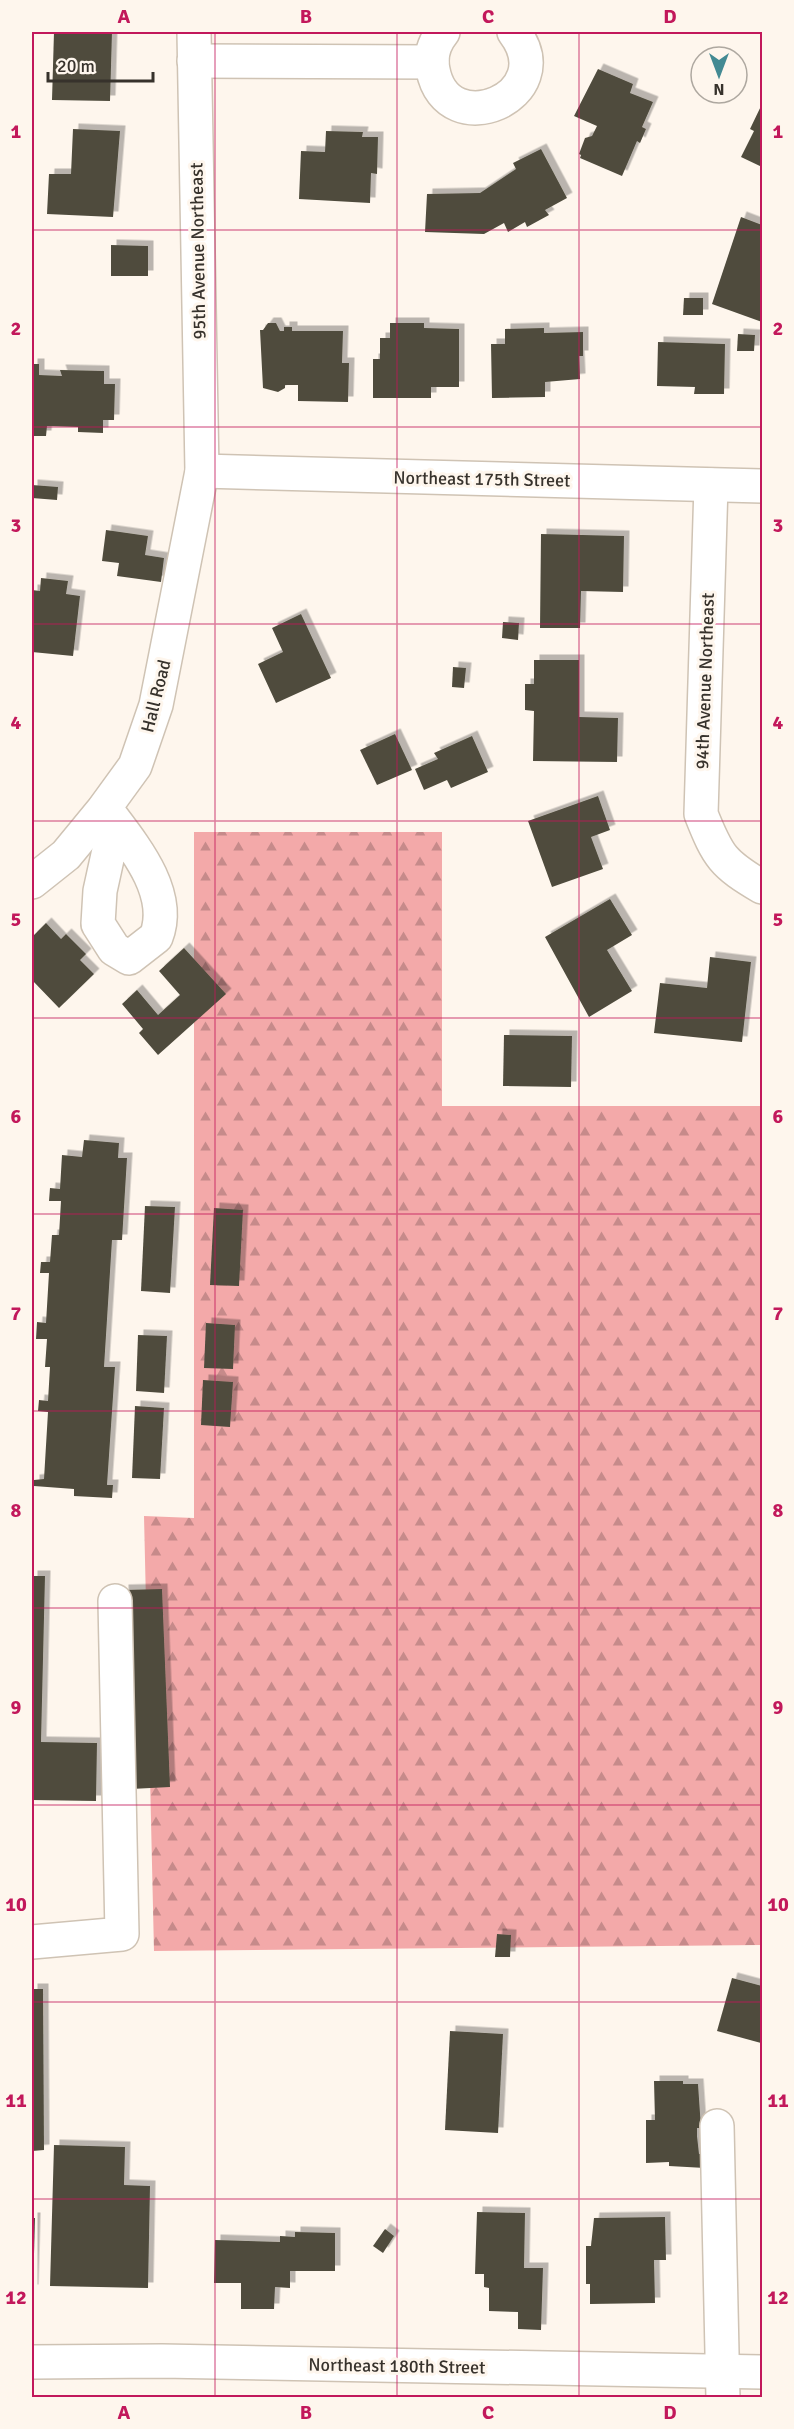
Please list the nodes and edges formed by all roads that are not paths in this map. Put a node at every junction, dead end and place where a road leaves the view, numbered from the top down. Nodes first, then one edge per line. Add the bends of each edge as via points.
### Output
1 (443, 32) edge
2 (514, 32) edge
3 (194, 46) edge
4 (432, 62) junction
5 (202, 471) junction
6 (711, 484) junction
7 (762, 486) edge
8 (105, 808) junction
9 (124, 834) dead end
10 (32, 882) edge
11 (762, 886) edge
12 (114, 1601) dead end
13 (32, 1942) edge
14 (717, 2126) dead end
15 (32, 2362) edge
16 (762, 2372) edge
17 (723, 2385) edge

1 - 4 street via 434,47
2 - 4 street via 525,54 525,69 511,97 498,105 467,108 453,101 438,84
3 - 4 street
3 - 5 street, 95th Avenue Northeast
5 - 6 street, Northeast 175th Street
5 - 8 street, Hall Road via 156,705 135,766
6 - 7 street, Northeast 175th Street
6 - 11 street, 94th Avenue Northeast via 701,814 714,846 732,869
8 - 9 street
8 - 10 street, Hall Road via 66,855
12 - 13 street via 122,1934
14 - 17 street
15 - 17 street, Northeast 180th Street via 162,2361
16 - 17 street, Northeast 180th Street

